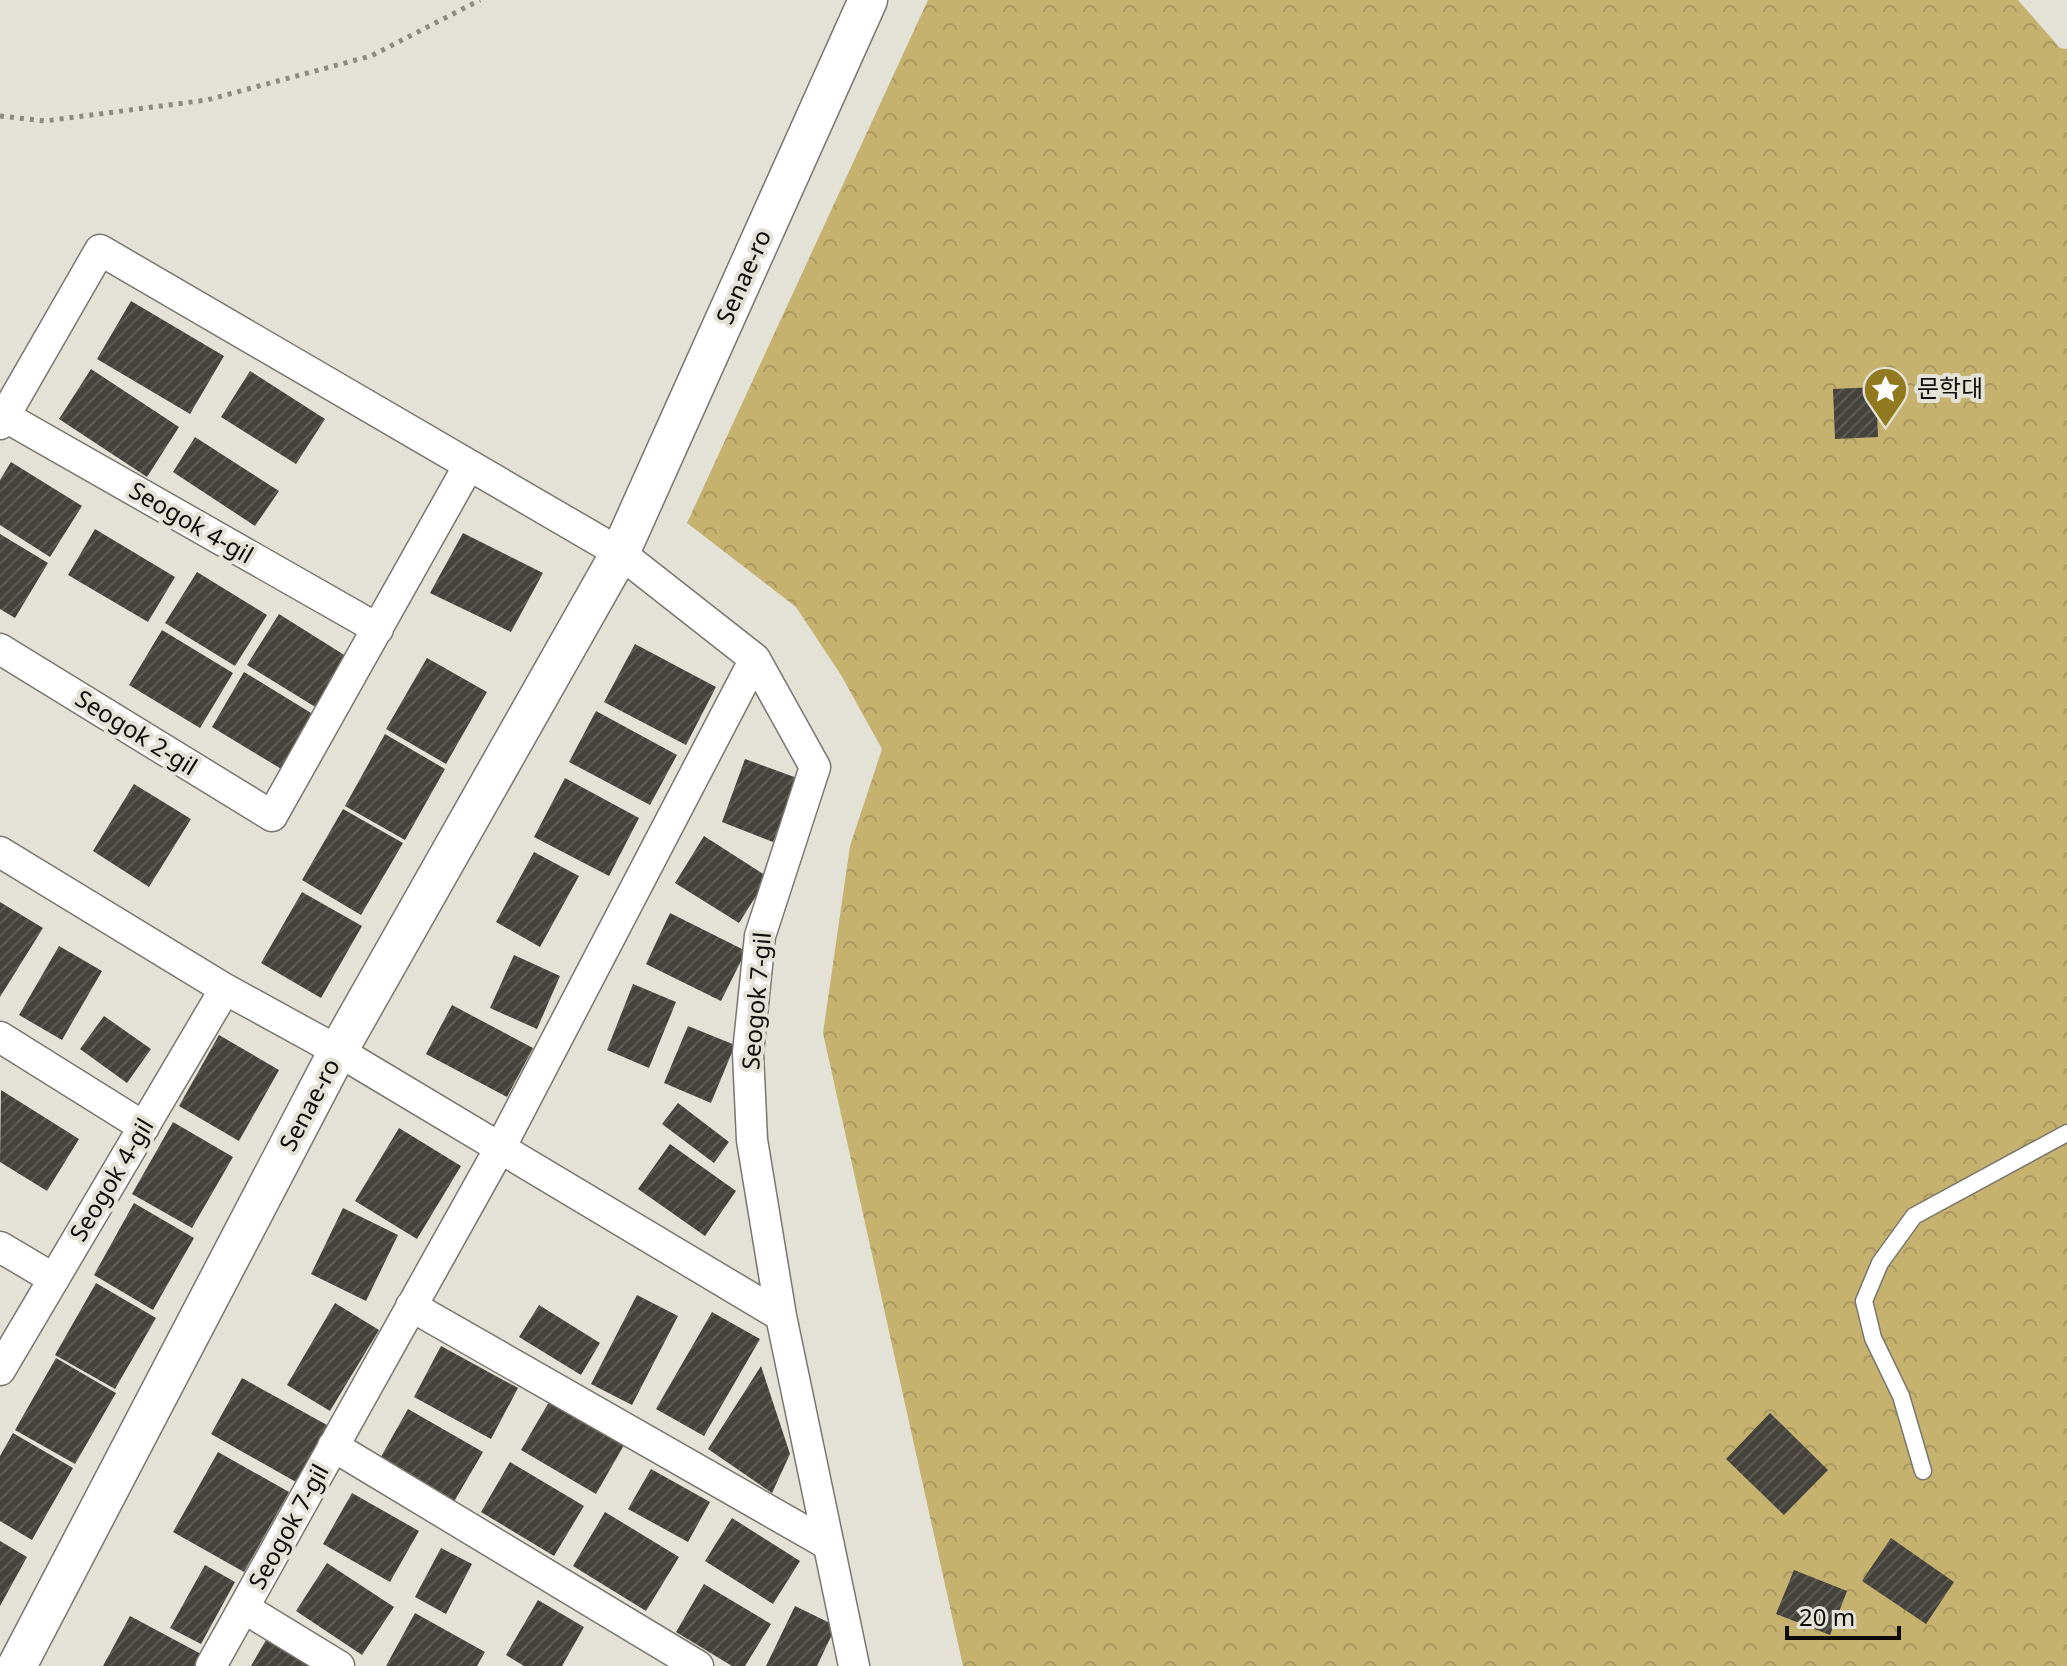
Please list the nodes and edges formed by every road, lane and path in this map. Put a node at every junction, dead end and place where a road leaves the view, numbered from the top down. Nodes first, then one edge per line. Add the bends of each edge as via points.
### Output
1 (480, 0) edge
2 (868, 0) edge
3 (0, 116) edge
4 (2, 420) edge
5 (469, 465) junction
6 (620, 553) junction
7 (378, 629) junction
8 (0, 649) edge
9 (755, 659) junction
10 (0, 852) edge
11 (225, 989) junction
12 (0, 1037) edge
13 (338, 1051) junction
14 (144, 1127) junction
15 (2067, 1133) edge
16 (500, 1148) junction
17 (0, 1247) edge
18 (54, 1279) junction
19 (411, 1306) junction
20 (781, 1316) junction
21 (0, 1370) edge
22 (333, 1446) junction
23 (1923, 1471) dead end
24 (829, 1545) junction
25 (244, 1608) junction
26 (848, 1660) edge
27 (17, 1666) edge
28 (211, 1666) edge
29 (339, 1666) edge
30 (698, 1666) edge

1 - 3 path via 371,56 207,100 45,121
2 - 6 street, Senae-ro
4 - 5 street via 100,250
4 - 7 street, Seogok 4-gil
5 - 6 street
5 - 7 street
6 - 9 street, Seogok 7-gil
6 - 13 street, Senae-ro
7 - 8 street, Seogok 2-gil via 272,816
9 - 16 street, Seogok 7-gil
9 - 20 street, Seogok 7-gil via 815,767 760,936 748,1053 752,1140
10 - 11 street
11 - 13 street
11 - 14 street, Seogok 4-gil
12 - 14 street
13 - 16 street
13 - 27 street, Senae-ro
14 - 18 street, Seogok 4-gil
15 - 23 lane via 1914,1216 1880,1263 1864,1301
16 - 19 street, Seogok 7-gil
16 - 20 street
17 - 18 street
18 - 21 street, Seogok 4-gil
19 - 22 street, Seogok 7-gil
19 - 24 street
20 - 24 street, Seogok 7-gil
22 - 25 street, Seogok 7-gil
22 - 30 street, Seogok 7-gil
24 - 26 street, Seogok 7-gil
25 - 28 street, Seogok 7-gil
25 - 29 street, Seogok 7-gil

